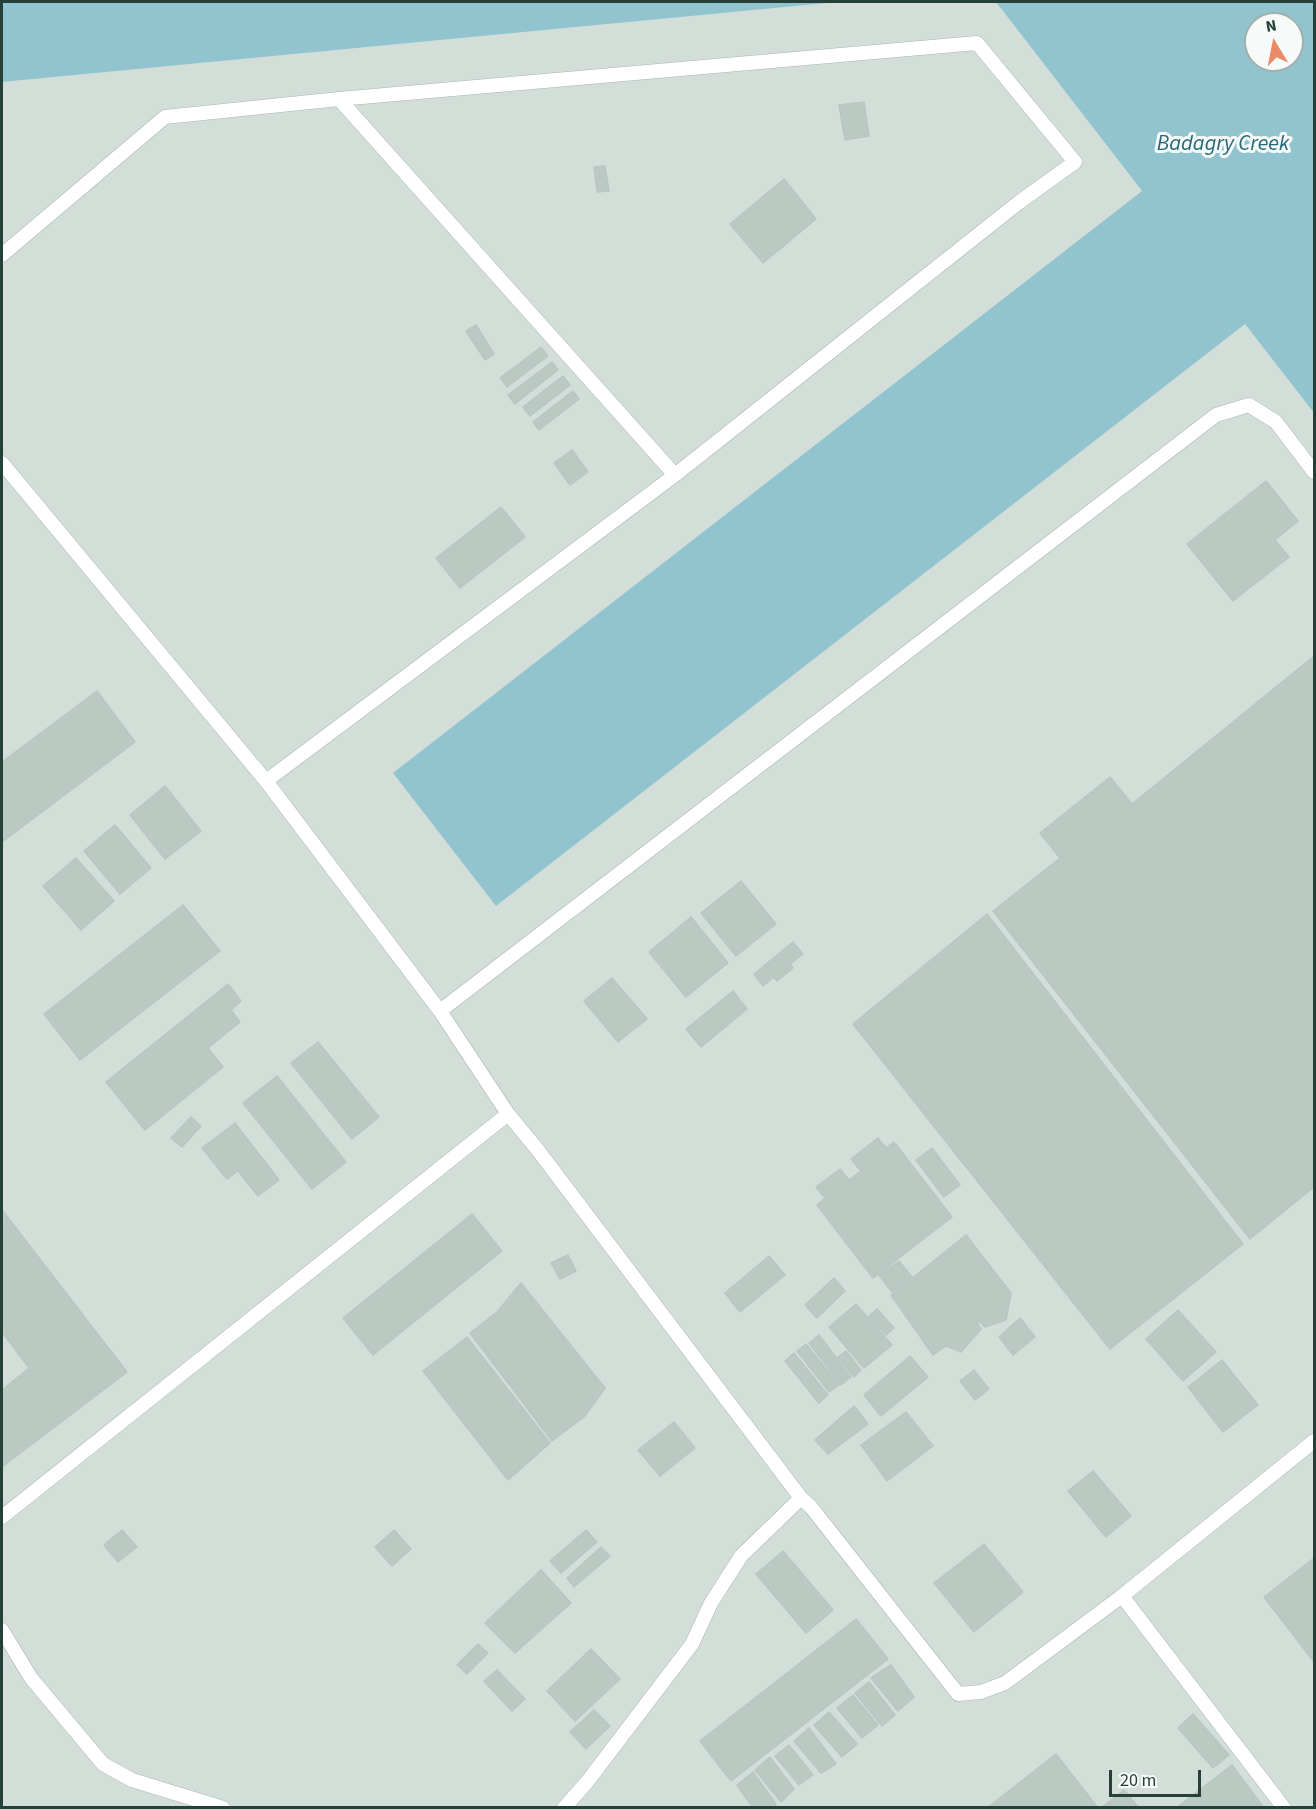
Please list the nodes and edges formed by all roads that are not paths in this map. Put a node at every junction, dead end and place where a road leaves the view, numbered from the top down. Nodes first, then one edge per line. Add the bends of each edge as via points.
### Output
1 (339, 99) junction
2 (2, 255) edge
3 (2, 463) edge
4 (1314, 472) edge
5 (675, 475) junction
6 (266, 781) junction
7 (440, 1011) junction
8 (508, 1114) junction
9 (1314, 1441) edge
10 (801, 1498) junction
11 (2, 1517) edge
12 (1122, 1596) junction
13 (2, 1630) edge
14 (223, 1808) edge
15 (564, 1808) edge
16 (1284, 1808) edge

1 - 2 lane via 165,117
1 - 5 lane
1 - 5 lane via 977,43 1075,162
3 - 6 lane
4 - 7 lane via 1276,422 1249,405 1216,415
5 - 6 lane
6 - 7 lane
7 - 8 lane
8 - 10 lane
8 - 11 lane
9 - 12 lane
10 - 12 lane via 958,1694 981,1692 1005,1683
10 - 15 lane via 741,1556 711,1603 692,1644
12 - 16 lane
13 - 14 lane via 31,1678 103,1764 132,1780

